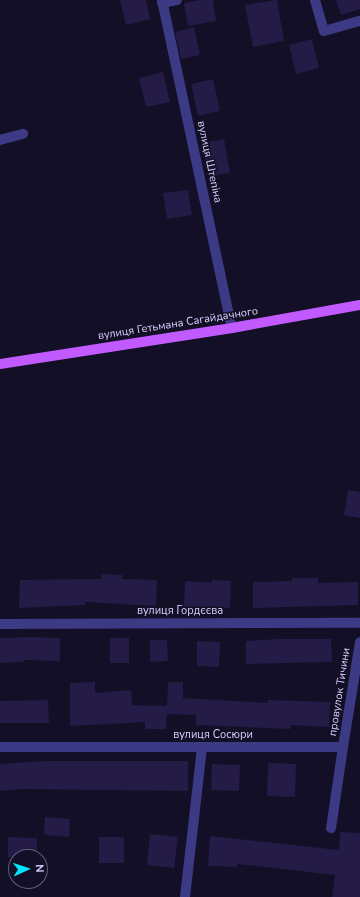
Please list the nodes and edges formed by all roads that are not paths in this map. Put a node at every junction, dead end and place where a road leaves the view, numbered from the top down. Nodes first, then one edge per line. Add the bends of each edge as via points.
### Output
1 (177, 0) edge
2 (314, 0) edge
3 (162, 1) edge
4 (360, 21) edge
5 (23, 134) dead end
6 (0, 140) edge
7 (360, 305) edge
8 (232, 328) junction
9 (0, 364) edge
10 (360, 623) edge
11 (0, 624) edge
12 (360, 642) edge
13 (343, 746) junction
14 (0, 747) edge
15 (202, 747) junction
16 (331, 828) dead end
17 (185, 897) edge

1 - 3 street
2 - 4 street via 324,31
3 - 8 street, вулиця Штепіна
5 - 6 street
7 - 8 main road, вулиця Гетьмана Сагайдачного
8 - 9 main road, вулиця Гетьмана Сагайдачного
10 - 11 street, вулиця Гордєєва
12 - 13 street, провулок Тичини
13 - 15 street, вулиця Сосюри
13 - 16 street
14 - 15 street, вулиця Сосюри
15 - 17 street

